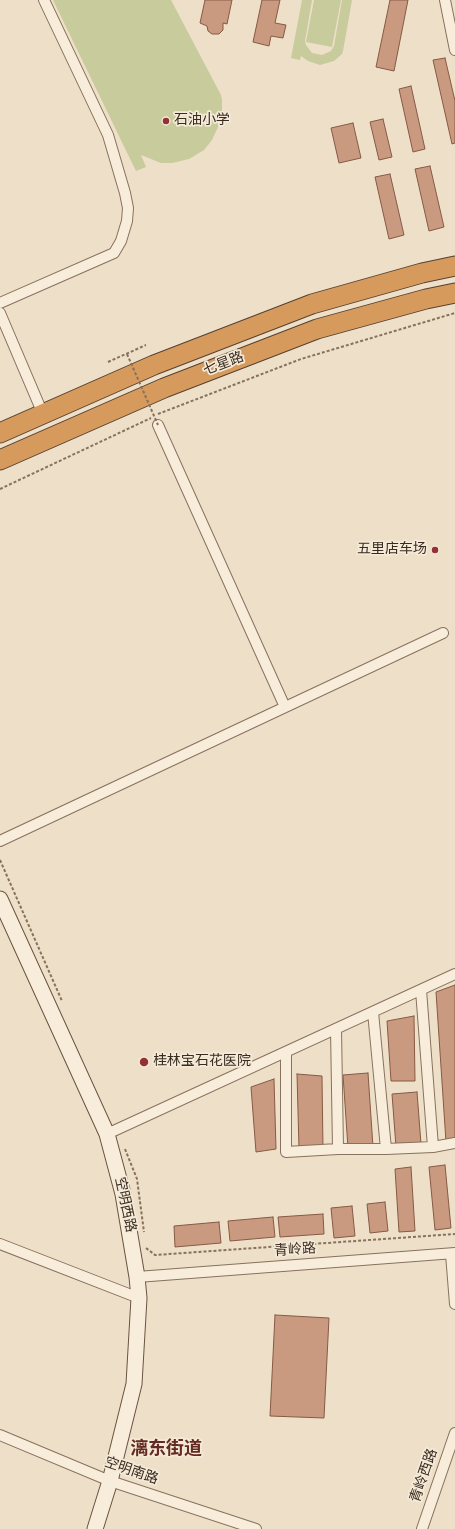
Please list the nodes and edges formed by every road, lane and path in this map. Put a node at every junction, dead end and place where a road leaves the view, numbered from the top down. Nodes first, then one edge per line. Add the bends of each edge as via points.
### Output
1 (44, 0) edge
2 (444, 0) edge
3 (455, 50) edge
4 (455, 266) edge
5 (455, 293) edge
6 (0, 303) edge
7 (0, 313) edge
8 (455, 313) edge
9 (146, 345) dead end
10 (127, 354) junction
11 (108, 362) dead end
12 (171, 409) junction
13 (43, 414) junction
14 (142, 421) junction
15 (156, 421) junction
16 (0, 432) edge
17 (0, 460) edge
18 (0, 489) edge
19 (444, 633) dead end
20 (285, 707) junction
21 (0, 841) edge
22 (0, 860) edge
23 (0, 899) edge
24 (455, 974) edge
25 (421, 990) junction
26 (63, 1003) dead end
27 (372, 1012) junction
28 (336, 1028) junction
29 (286, 1052) junction
30 (112, 1131) junction
31 (455, 1144) edge
32 (433, 1146) junction
33 (338, 1149) junction
34 (386, 1149) junction
35 (144, 1233) dead end
36 (455, 1234) edge
37 (145, 1241) dead end
38 (0, 1244) edge
39 (453, 1254) edge
40 (137, 1277) junction
41 (139, 1298) junction
42 (455, 1304) edge
43 (455, 1433) edge
44 (0, 1435) edge
45 (110, 1481) junction
46 (95, 1529) edge
47 (256, 1529) edge
48 (422, 1529) edge

1 - 6 street via 108,135 125,193 127,221 114,253
2 - 3 street
4 - 13 highway, 七星路 via 312,304 154,365
5 - 17 highway, 七星路 via 317,329 164,388
7 - 13 street
8 - 12 path via 301,359
9 - 10 path
10 - 11 path
10 - 15 path, bridge
12 - 14 path
12 - 15 path
13 - 16 highway, 七星路
14 - 15 path
14 - 18 path
15 - 20 street
19 - 20 street
20 - 21 street
22 - 26 path
23 - 30 main road, 空明西路
24 - 25 street
25 - 27 street
25 - 32 street
27 - 28 street
27 - 34 street
28 - 29 street
28 - 33 street
29 - 30 street
29 - 33 street via 286,1152
30 - 35 path via 137,1179
30 - 40 main road, 空明西路
31 - 32 street
32 - 34 street
33 - 34 street
36 - 37 path via 155,1255 146,1249
38 - 41 street
39 - 40 street, 青岭路
39 - 42 street
40 - 41 main road, 空明西路
41 - 45 main road, 空明西路 via 134,1384
43 - 48 street, 青岭西路
44 - 45 street, 空明南路
45 - 46 main road, 空明西路
45 - 47 street, 空明南路

